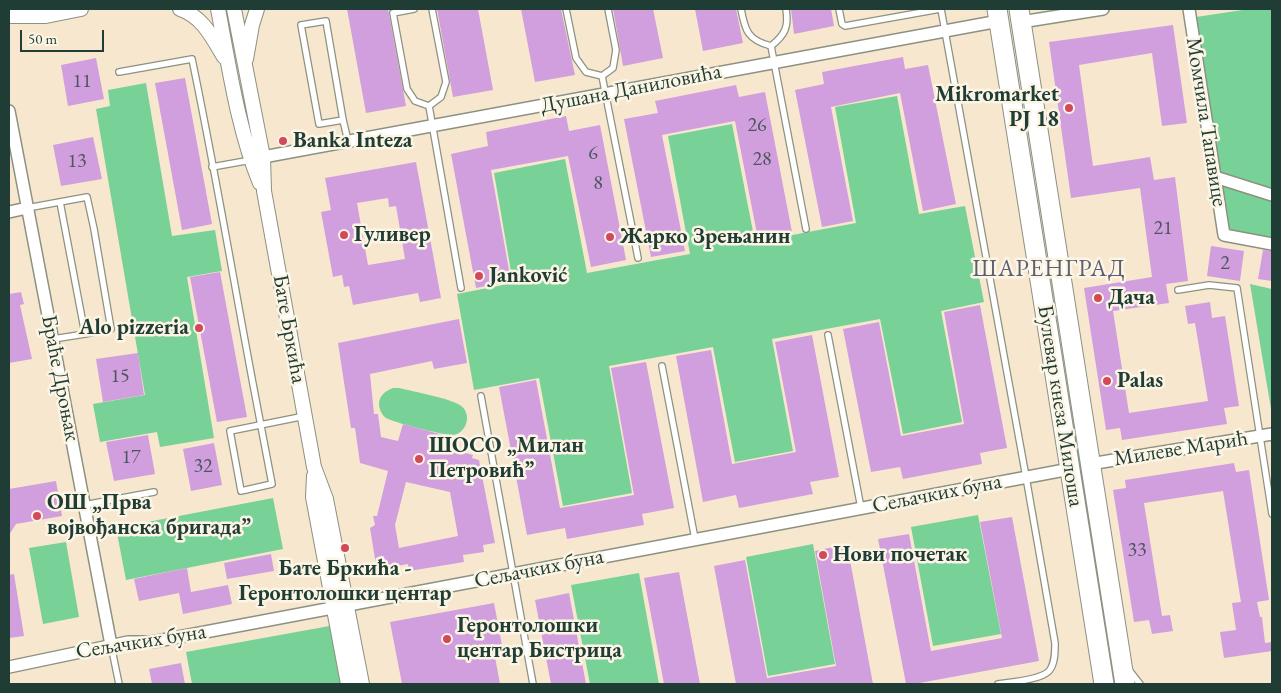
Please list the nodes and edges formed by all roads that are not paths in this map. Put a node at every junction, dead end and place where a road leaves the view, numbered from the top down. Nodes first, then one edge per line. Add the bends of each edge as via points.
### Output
1 (82, 9) edge
2 (180, 9) edge
3 (218, 9) edge
4 (234, 9) edge
5 (258, 9) edge
6 (414, 9) edge
7 (432, 9) edge
8 (566, 9) edge
9 (608, 9) edge
10 (741, 9) edge
11 (786, 9) edge
12 (839, 9) edge
13 (940, 9) edge
14 (1103, 9) edge
15 (1189, 9) edge
16 (998, 15) edge
17 (1020, 15) edge
18 (9, 16) edge
19 (944, 31) junction
20 (771, 46) junction
21 (775, 62) junction
22 (228, 64) junction
23 (245, 64) junction
24 (119, 72) dead end
25 (602, 76) junction
26 (606, 94) junction
27 (429, 106) junction
28 (9, 111) edge
29 (343, 120) junction
30 (432, 126) junction
31 (348, 142) junction
32 (257, 158) junction
33 (212, 167) junction
34 (1215, 177) junction
35 (1272, 195) edge
36 (60, 202) junction
37 (27, 208) junction
38 (9, 212) edge
39 (806, 230) dead end
40 (1272, 244) edge
41 (638, 258) dead end
42 (461, 288) dead end
43 (1178, 290) dead end
44 (85, 334) junction
45 (828, 335) dead end
46 (52, 340) junction
47 (662, 366) dead end
48 (481, 396) dead end
49 (305, 416) junction
50 (260, 425) junction
51 (1272, 434) edge
52 (1260, 436) junction
53 (1090, 464) junction
54 (1070, 469) junction
55 (1026, 477) junction
56 (154, 492) dead end
57 (84, 505) junction
58 (861, 508) junction
59 (1272, 514) edge
60 (695, 539) junction
61 (513, 574) junction
62 (340, 606) junction
63 (111, 645) junction
64 (1119, 650) junction
65 (1098, 652) junction
66 (9, 667) edge
67 (119, 684) edge
68 (348, 684) edge
69 (362, 684) edge
70 (533, 684) edge
71 (998, 684) edge
72 (1092, 684) edge
73 (1104, 684) edge
74 (1124, 684) edge
75 (1140, 684) edge

1 - 18 street via 46,16
2 - 22 street via 203,24
3 - 22 street, Бате Бркића
4 - 23 street, Бате Бркића
5 - 23 street
6 - 27 lane via 393,13 407,89 415,101
7 - 27 lane via 446,82 442,97
8 - 25 lane via 576,58 586,72
9 - 25 lane via 616,50 613,68
10 - 20 lane via 744,28 756,42
11 - 20 lane via 788,19 783,36
12 - 13 lane via 845,26
13 - 19 lane
14 - 17 street
15 - 34 street, Момчила Тапавице
16 - 19 street, Душана Даниловића
16 - 54 main road, Булевар кнеза Милоша
17 - 53 main road, Булевар кнеза Милоша
19 - 21 street, Душана Даниловића
19 - 55 lane
20 - 21 lane
21 - 26 street, Душана Даниловића
21 - 39 lane
22 - 32 street, Бате Бркића
23 - 32 street, Бате Бркића
24 - 33 lane via 192,59
25 - 26 lane
26 - 30 street, Душана Даниловића
26 - 41 lane
27 - 30 lane
28 - 37 street, Браће Дроњак
29 - 29 lane via 326,21 301,25 319,124
29 - 31 lane
30 - 31 street, Душана Даниловића
30 - 42 lane
31 - 32 street, Душана Даниловића
32 - 33 lane
32 - 49 street, Бате Бркића
33 - 50 lane
34 - 35 street
34 - 40 street, Момчила Тапавице via 1224,235
36 - 37 lane
36 - 44 lane
36 - 44 lane via 87,197 94,229 111,329
37 - 38 street
37 - 46 street, Браће Дроњак
43 - 52 lane via 1209,286 1237,288
44 - 46 lane
45 - 58 lane
46 - 57 street, Браће Дроњак
47 - 60 lane
48 - 61 lane
49 - 50 lane
49 - 62 street, Бате Бркића via 314,468 326,499
50 - 50 lane via 230,432 241,491 272,484
51 - 52 street, Милеве Марић
52 - 53 street, Милеве Марић
52 - 59 lane
53 - 64 main road, Булевар кнеза Милоша
54 - 55 street, Сељачких буна
54 - 65 main road, Булевар кнеза Милоша
55 - 58 street, Сељачких буна
55 - 71 lane via 1055,644 1054,656 1050,671 1040,677
56 - 57 lane
57 - 63 street, Браће Дроњак
58 - 60 street, Сељачких буна
60 - 61 street, Сељачких буна
61 - 62 street, Сељачких буна
61 - 70 lane
62 - 63 street, Сељачких буна via 152,642
62 - 68 street, Бате Бркића
62 - 69 street, Бате Бркића
63 - 66 street, Сељачких буна
63 - 67 lane
64 - 74 main road, Булевар кнеза Милоша
64 - 75 lane
65 - 72 main road
65 - 73 main road, Булевар кнеза Милоша

